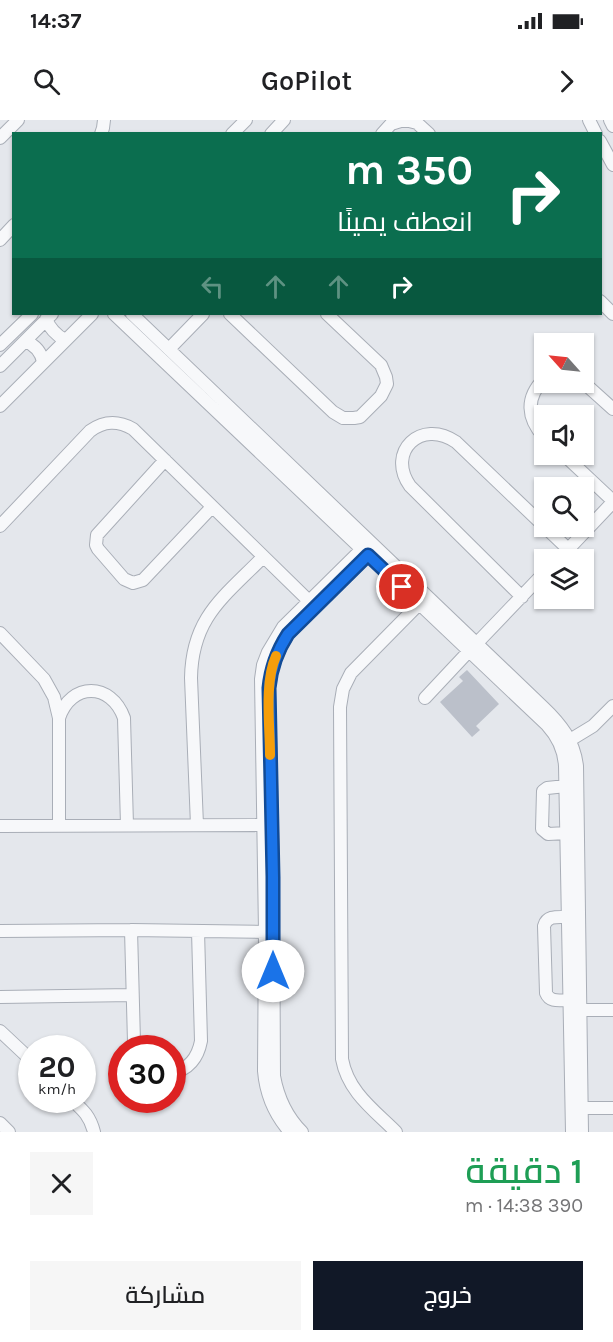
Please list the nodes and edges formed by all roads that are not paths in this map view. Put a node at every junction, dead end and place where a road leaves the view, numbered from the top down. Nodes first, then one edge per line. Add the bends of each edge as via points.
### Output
1 (18, 120) edge
2 (284, 120) edge
3 (404, 120) edge
4 (610, 120) edge
5 (613, 126) edge
6 (273, 132) edge
7 (384, 132) edge
8 (427, 132) edge
9 (0, 138) edge
10 (602, 145) edge
11 (613, 165) edge
12 (12, 227) edge
13 (0, 240) edge
14 (602, 303) edge
15 (613, 314) edge
16 (31, 315) edge
17 (91, 315) edge
18 (115, 315) edge
19 (133, 315) edge
20 (202, 315) edge
21 (231, 315) edge
22 (328, 315) edge
23 (49, 316) edge
24 (65, 340) junction
25 (25, 341) junction
26 (0, 345) edge
27 (170, 349) junction
28 (44, 362) junction
29 (0, 366) edge
30 (594, 392) edge
31 (534, 393) edge
32 (0, 406) edge
33 (613, 409) edge
34 (534, 423) edge
35 (165, 460) junction
36 (575, 465) edge
37 (613, 501) edge
38 (212, 507) junction
39 (0, 526) edge
40 (568, 549) joint
41 (365, 552) junction
42 (263, 557) junction
43 (534, 584) edge
44 (522, 597) junction
45 (309, 601) junction
46 (419, 604) junction
47 (0, 633) edge
48 (473, 647) junction
49 (425, 698) dead end
50 (613, 706) edge
51 (58, 718) junction
52 (570, 740) junction
53 (566, 786) junction
54 (127, 825) junction
55 (197, 825) junction
56 (263, 825) junction
57 (0, 826) edge
58 (59, 826) junction
59 (567, 833) junction
60 (568, 917) junction
61 (131, 930) junction
62 (0, 931) edge
63 (198, 931) junction
64 (265, 932) junction
65 (132, 995) junction
66 (0, 997) edge
67 (570, 1000) junction
68 (581, 1010) junction
69 (613, 1010) edge
70 (0, 1030) edge
71 (134, 1035) edge
72 (18, 1047) edge
73 (186, 1068) edge
74 (582, 1108) junction
75 (613, 1108) edge
76 (86, 1113) edge
77 (0, 1123) edge
78 (9, 1132) edge
79 (94, 1132) edge
80 (290, 1132) edge
81 (302, 1132) edge
82 (396, 1132) edge
83 (572, 1132) edge
84 (582, 1132) edge

1 - 9 street
2 - 6 street
3 - 7 street via 391,124
3 - 8 street via 417,123
4 - 5 street
10 - 11 street
12 - 13 street
14 - 15 street
16 - 26 street
17 - 24 street
18 - 41 street
19 - 27 street
20 - 27 street
21 - 22 street via 333,412 343,418 360,417 381,396 386,377 381,365
23 - 24 street via 51,330
23 - 25 street
24 - 28 street
25 - 28 street via 35,346
25 - 29 street
27 - 48 street
28 - 32 street
30 - 33 street
31 - 34 street via 530,408
35 - 38 street
35 - 38 street via 97,535 98,549 124,579 133,583 143,580
35 - 39 street via 124,424 97,426
36 - 37 street
37 - 40 street
38 - 42 street
40 - 44 street via 447,435 424,434 406,448 402,471 410,486
41 - 45 street
41 - 46 street
41 - 81 street via 288,634 270,674 274,1076 279,1099
42 - 45 street
42 - 55 street via 206,618 194,647 191,678
43 - 44 street
44 - 48 street
45 - 56 street via 274,639 264,665 260,692
46 - 48 street
46 - 82 street via 351,673 340,707 342,1059 355,1091
47 - 51 street via 44,679 54,697
48 - 49 street
48 - 52 street via 555,718
48 - 53 street via 553,731 565,757
50 - 52 street via 593,726
51 - 54 street via 68,700 86,691 106,694 121,708
51 - 58 street
52 - 68 street via 577,766
53 - 59 street
53 - 59 street via 543,791 542,829 548,834
54 - 55 street
54 - 58 street
55 - 56 street
56 - 64 street
57 - 58 street
59 - 60 street
60 - 67 street
60 - 67 street via 550,917 544,926 544,938 547,996 552,1000
61 - 62 street
61 - 63 street
61 - 65 street
63 - 64 street
63 - 73 street via 201,1041 195,1059
64 - 80 street via 265,1082 271,1104
65 - 66 street
65 - 71 street
67 - 83 street
68 - 69 street
68 - 74 street
70 - 72 street
74 - 75 street
74 - 84 street
76 - 79 street
77 - 78 street

